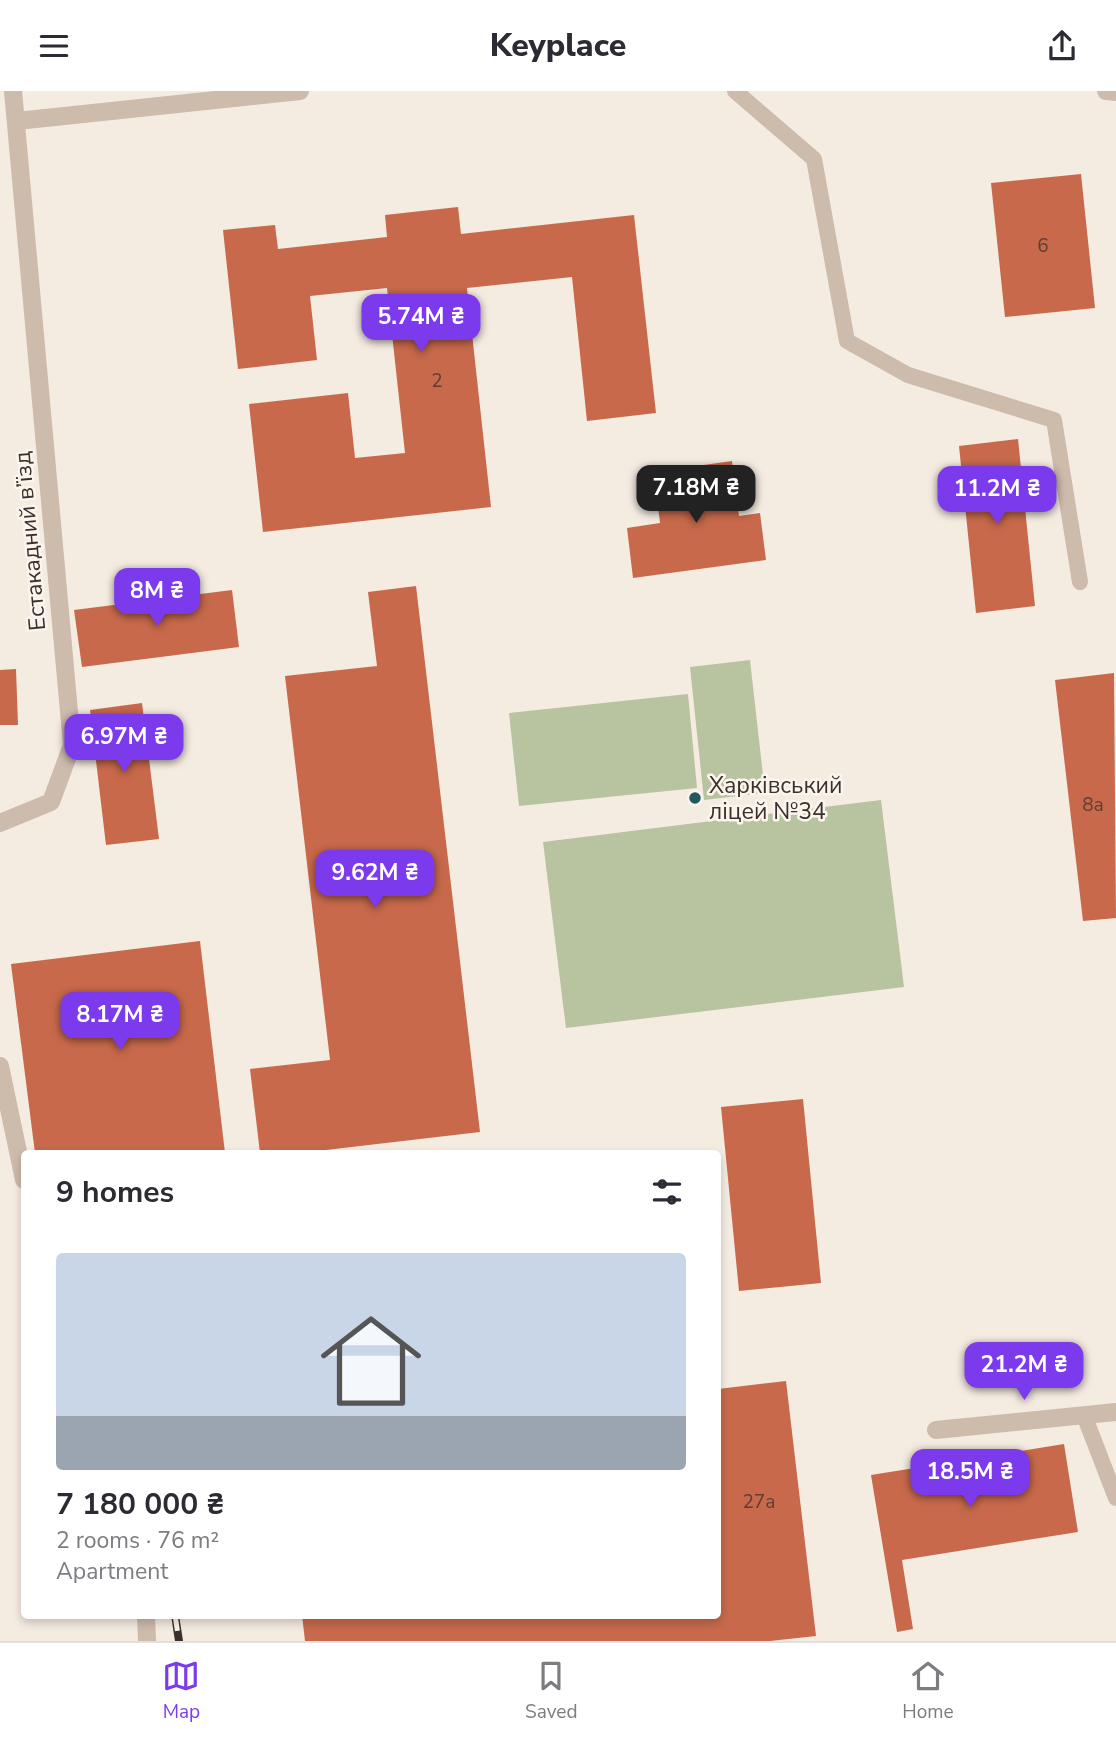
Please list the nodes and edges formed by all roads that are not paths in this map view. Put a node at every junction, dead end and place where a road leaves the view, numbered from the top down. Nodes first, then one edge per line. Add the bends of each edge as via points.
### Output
1 (13, 91) edge
2 (300, 91) edge
3 (735, 91) edge
4 (1106, 91) edge
5 (1116, 92) edge
6 (17, 121) junction
7 (1080, 582) dead end
8 (0, 823) edge
9 (0, 1066) edge
10 (21, 1166) edge
11 (1116, 1412) edge
12 (1084, 1415) junction
13 (936, 1430) dead end
14 (1116, 1498) edge
15 (146, 1619) edge
16 (147, 1641) edge

1 - 6 street, Естакадний в’їзд
2 - 6 street
3 - 7 lane via 814,159 847,341 908,375 1054,420
4 - 5 street
6 - 8 street, Естакадний в’їзд via 72,745 51,802
9 - 10 street
11 - 12 street
12 - 13 street
12 - 14 lane
15 - 16 street

